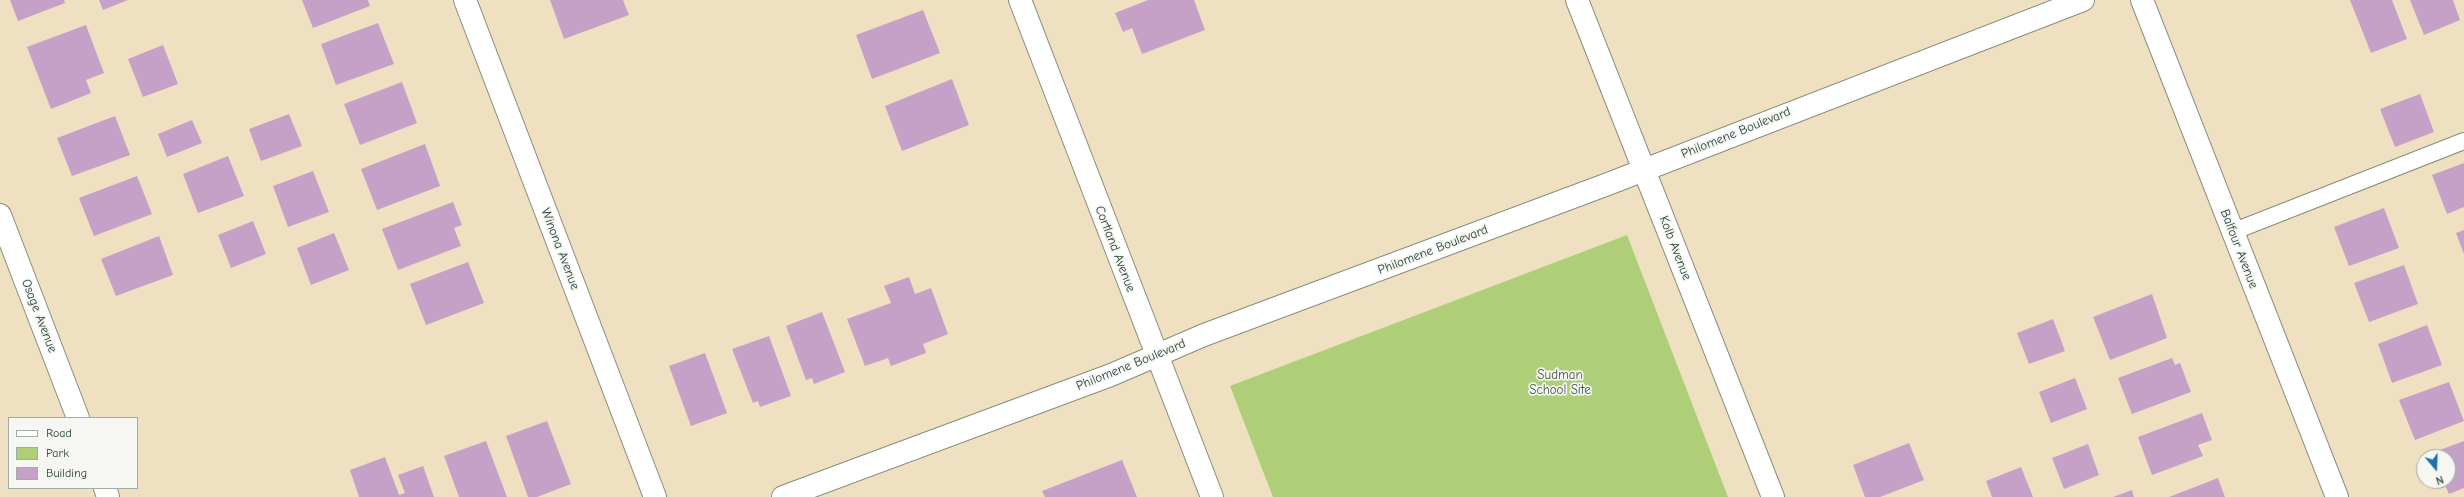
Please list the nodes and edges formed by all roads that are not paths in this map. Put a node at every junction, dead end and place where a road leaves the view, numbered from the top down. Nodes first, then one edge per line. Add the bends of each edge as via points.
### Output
1 (465, 0) edge
2 (1020, 0) edge
3 (1577, 0) edge
4 (2083, 0) edge
5 (2142, 0) edge
6 (2464, 141) edge
7 (1645, 168) junction
8 (0, 214) edge
9 (2232, 232) junction
10 (1157, 354) junction
11 (78, 417) edge
12 (655, 497) edge
13 (783, 497) edge
14 (1212, 497) edge
15 (1773, 497) edge
16 (2337, 497) edge

1 - 12 street, Winona Avenue
2 - 10 street, Cortland Avenue
3 - 7 street, Kolb Avenue via 1624,122
4 - 7 street, Philomene Boulevard
5 - 9 street, Balfour Avenue
6 - 9 lane
7 - 10 street, Philomene Boulevard
7 - 15 street, Kolb Avenue
8 - 11 street, Osage Avenue
9 - 16 street, Balfour Avenue
10 - 13 street, Philomene Boulevard via 1111,375
10 - 14 street, Cortland Avenue

